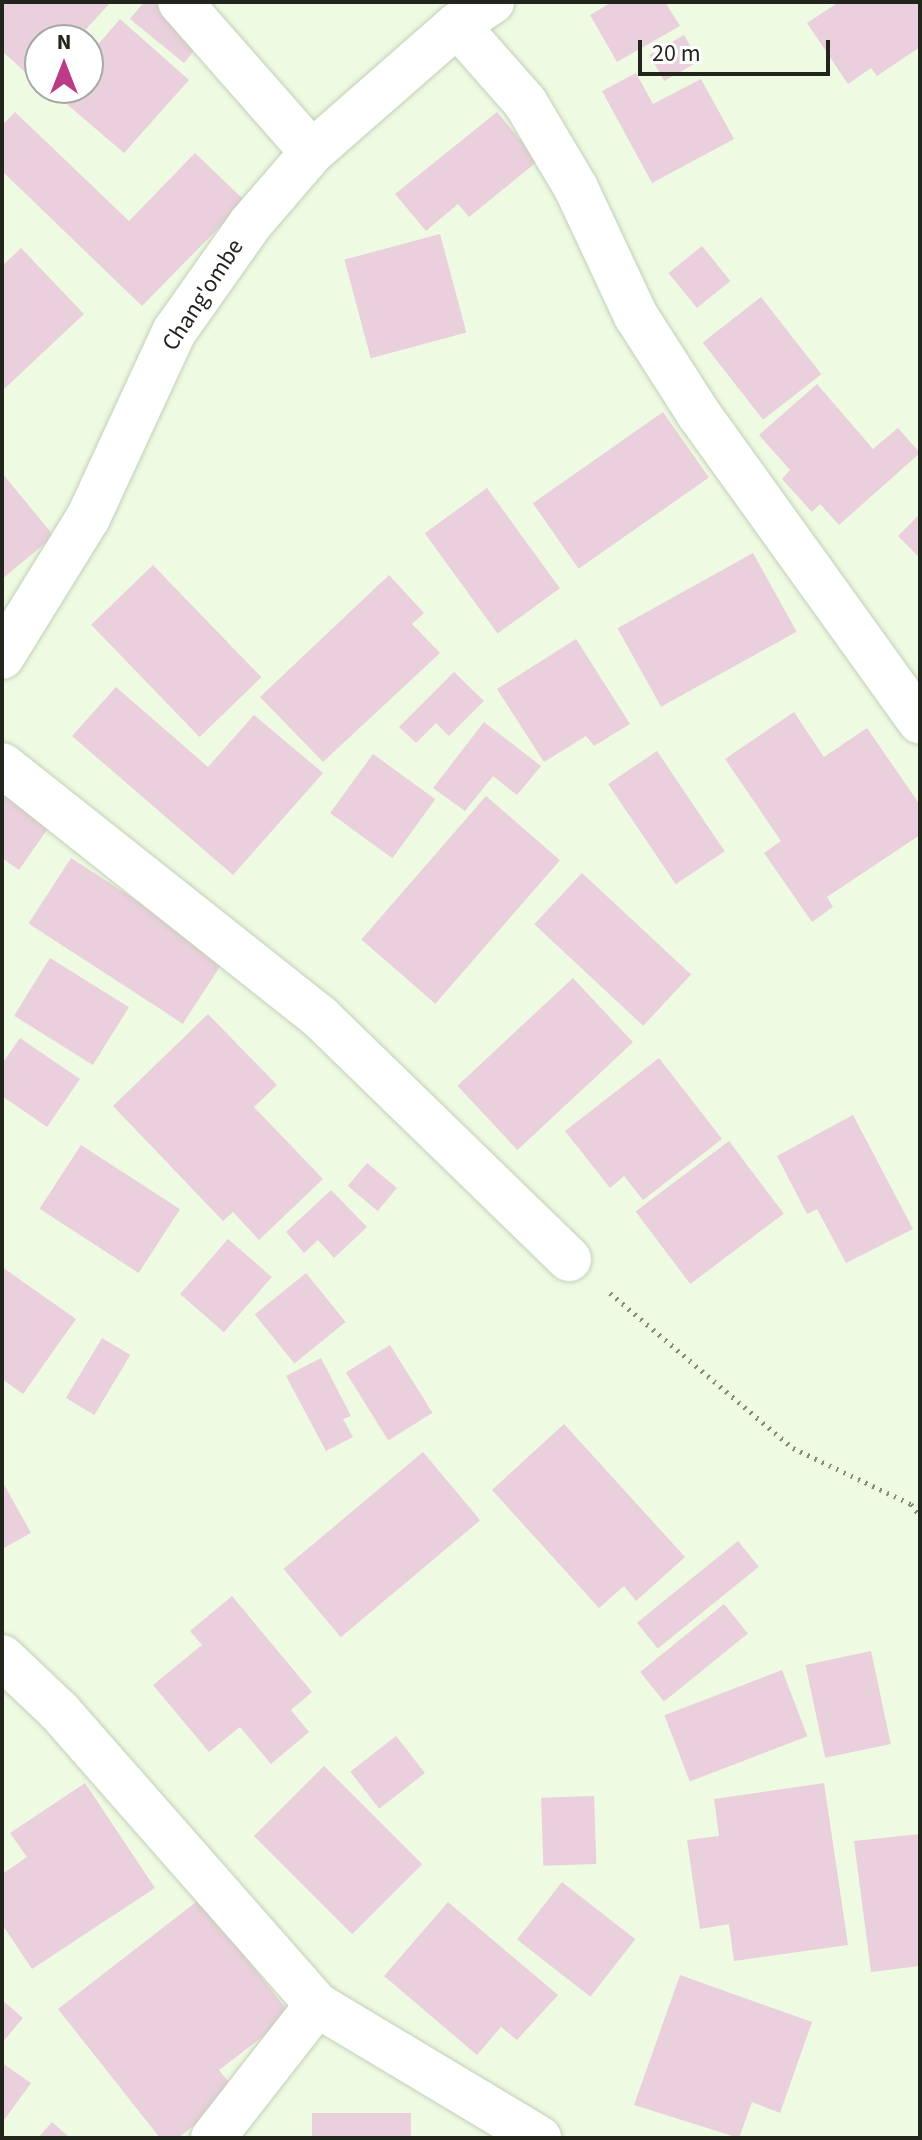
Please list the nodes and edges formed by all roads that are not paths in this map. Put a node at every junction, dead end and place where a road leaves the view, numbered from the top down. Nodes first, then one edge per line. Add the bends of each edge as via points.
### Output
1 (180, 2) edge
2 (475, 13) edge
3 (312, 152) junction
4 (2, 657) edge
5 (920, 722) edge
6 (2, 765) edge
7 (569, 1259) road end
8 (2, 1657) edge
9 (317, 2005) junction
10 (213, 2138) edge
11 (539, 2138) edge

1 - 3 street
2 - 3 street, Chang'ombe
2 - 5 street via 576,188 636,316 698,413
3 - 4 street, Chang'ombe via 251,223 174,332 88,518
6 - 7 street via 321,1018
8 - 9 street via 59,1711
9 - 10 street
9 - 11 street

